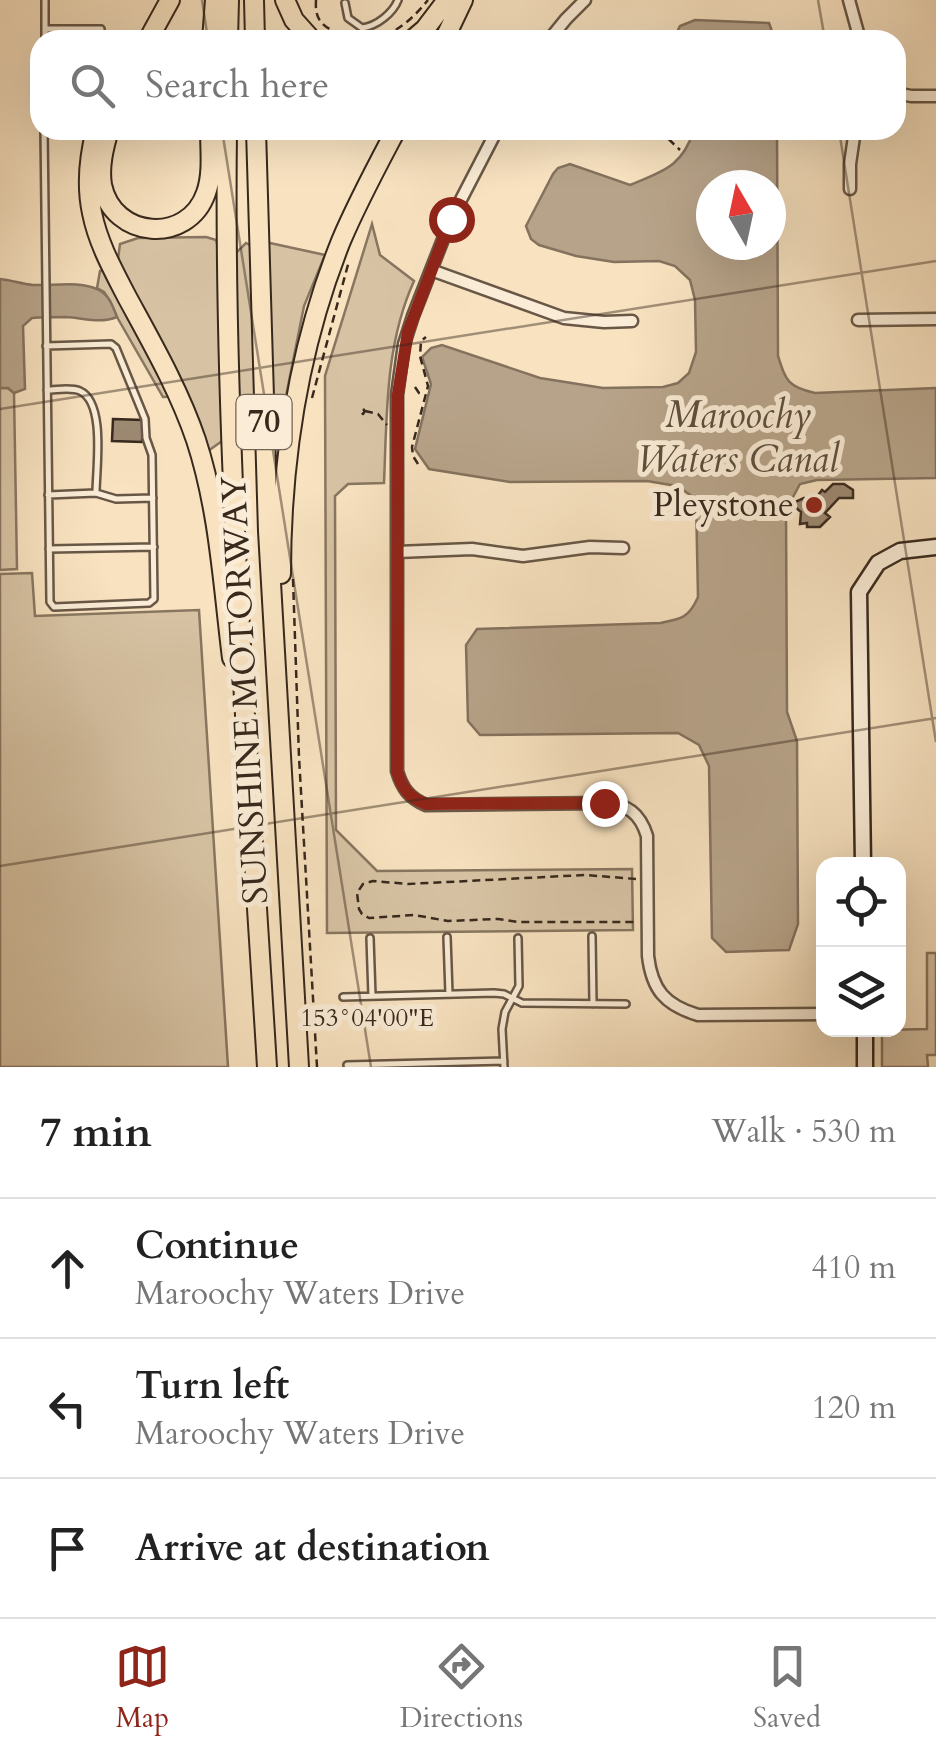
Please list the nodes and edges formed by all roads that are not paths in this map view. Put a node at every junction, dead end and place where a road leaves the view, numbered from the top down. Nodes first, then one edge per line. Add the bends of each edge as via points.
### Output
1 (45, 0) edge
2 (170, 0) edge
3 (215, 0) edge
4 (229, 0) edge
5 (254, 0) edge
6 (284, 0) edge
7 (398, 0) edge
8 (447, 0) edge
9 (463, 0) edge
10 (585, 0) edge
11 (848, 0) edge
12 (345, 3) dead end
13 (45, 29) joint
14 (101, 30) edge
15 (154, 30) edge
16 (213, 30) edge
17 (228, 30) edge
18 (254, 30) edge
19 (303, 30) edge
20 (424, 30) edge
21 (449, 30) edge
22 (557, 30) edge
23 (857, 30) edge
24 (906, 95) edge
25 (936, 96) edge
26 (44, 140) edge
27 (94, 140) edge
28 (107, 140) edge
29 (210, 140) edge
30 (227, 140) edge
31 (256, 140) edge
32 (391, 140) edge
33 (493, 140) edge
34 (853, 140) edge
35 (850, 189) dead end
36 (430, 270) junction
37 (936, 319) edge
38 (858, 320) dead end
39 (632, 321) dead end
40 (46, 346) junction
41 (47, 390) junction
42 (96, 493) junction
43 (48, 495) junction
44 (153, 498) junction
45 (154, 547) junction
46 (936, 547) edge
47 (623, 548) dead end
48 (49, 549) junction
49 (398, 552) junction
50 (245, 696) junction
51 (278, 713) junction
52 (863, 857) edge
53 (592, 936) dead end
54 (447, 937) dead end
55 (370, 938) road end
56 (518, 938) dead end
57 (449, 994) junction
58 (372, 996) junction
59 (342, 997) dead end
60 (513, 998) junction
61 (593, 1004) junction
62 (626, 1004) dead end
63 (816, 1014) edge
64 (865, 1037) edge
65 (504, 1064) edge
66 (346, 1066) edge
67 (267, 1067) edge
68 (299, 1067) edge
69 (865, 1067) edge

1 - 13 lane
2 - 15 highway
3 - 16 highway
4 - 17 highway
5 - 18 highway
6 - 19 highway
7 - 12 lane via 362,28 348,18
8 - 20 highway
9 - 21 highway
10 - 22 street
11 - 23 street
13 - 14 lane
24 - 25 street
26 - 40 lane
27 - 50 highway via 88,173 94,224 196,442 213,506 233,665
28 - 29 highway via 101,172 109,203 127,222 156,229 175,226 201,204 210,176
30 - 50 highway, SUNSHINE MOTORWAY / 70 via 230,411
31 - 51 highway, SUNSHINE MOTORWAY / 70
32 - 51 highway via 341,242 300,384 283,510 284,677
33 - 36 street
34 - 35 street
36 - 39 street via 564,318
36 - 49 street via 399,381
37 - 38 street
40 - 41 lane
40 - 44 lane via 116,348 145,419
41 - 42 lane via 86,394 99,424
41 - 43 lane
42 - 43 lane
42 - 44 lane
43 - 48 lane
44 - 45 lane
45 - 48 lane
45 - 48 lane via 149,603 54,607
46 - 52 street via 900,551 878,563 859,592
47 - 49 street via 523,556 472,549
49 - 63 street via 397,771 406,792 426,804 604,803 634,811 647,836 648,956 658,990 698,1015
50 - 67 highway, SUNSHINE MOTORWAY / 70
51 - 68 highway, SUNSHINE MOTORWAY / 70
53 - 61 lane
54 - 57 lane
55 - 58 lane
56 - 60 lane via 520,986
57 - 58 lane
57 - 60 lane
58 - 59 lane
60 - 61 lane
60 - 65 lane via 502,1029
61 - 62 lane
64 - 69 street
65 - 66 lane

